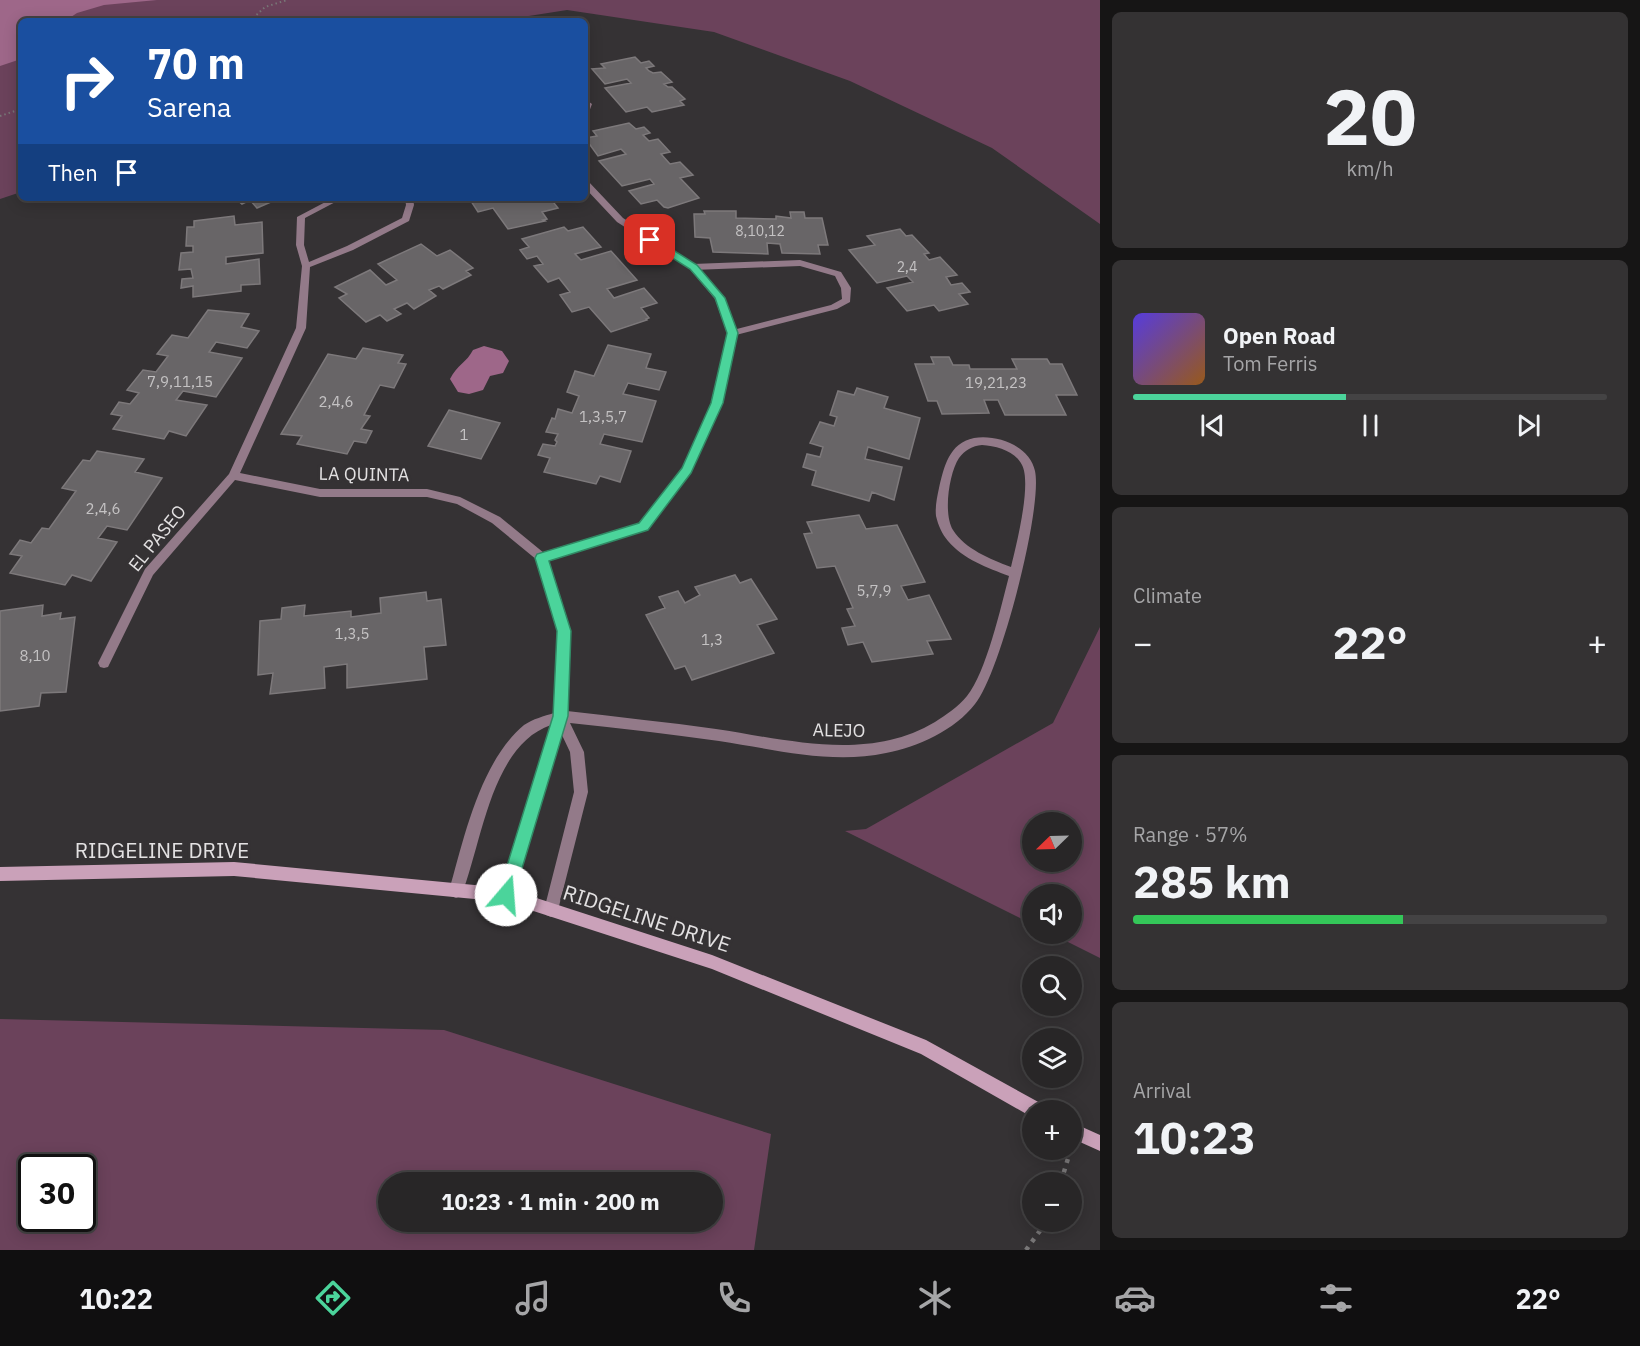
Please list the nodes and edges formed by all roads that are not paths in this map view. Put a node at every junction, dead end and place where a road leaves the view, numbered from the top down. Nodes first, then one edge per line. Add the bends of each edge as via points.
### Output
1 (588, 186) edge
2 (333, 201) edge
3 (409, 201) edge
4 (306, 266) junction
5 (693, 267) junction
6 (732, 333) junction
7 (233, 476) junction
8 (542, 558) junction
9 (1016, 574) junction
10 (104, 663) dead end
11 (560, 716) junction
12 (0, 874) edge
13 (456, 891) junction
14 (506, 895) junction
15 (551, 910) junction
16 (1022, 1102) edge
17 (1082, 1135) edge
18 (1100, 1143) edge

1 - 5 street via 620,220
2 - 4 street via 301,217 300,245
3 - 4 street via 406,219
4 - 7 street via 301,328
5 - 6 street via 719,298
5 - 6 street via 800,262 838,274 846,288 847,300 834,308
6 - 8 street via 717,403 687,470 643,527
7 - 8 street, LA QUINTA via 320,493 427,493 460,501 496,520
7 - 10 street, EL PASEO via 148,572
8 - 11 street via 564,631
9 - 9 street, ALEJO via 1030,472 1015,450 983,441 972,443 962,447 950,465 942,518 948,531 980,560
9 - 11 street, ALEJO via 984,682 962,710 908,742 868,749 825,749
11 - 13 street via 528,729 502,760 474,828
11 - 14 street
11 - 15 street via 577,752 581,792
12 - 13 street, RIDGELINE DRIVE via 234,869
13 - 14 street, RIDGELINE DRIVE
14 - 15 street, RIDGELINE DRIVE
15 - 16 street, RIDGELINE DRIVE via 711,962 926,1048
17 - 18 street

